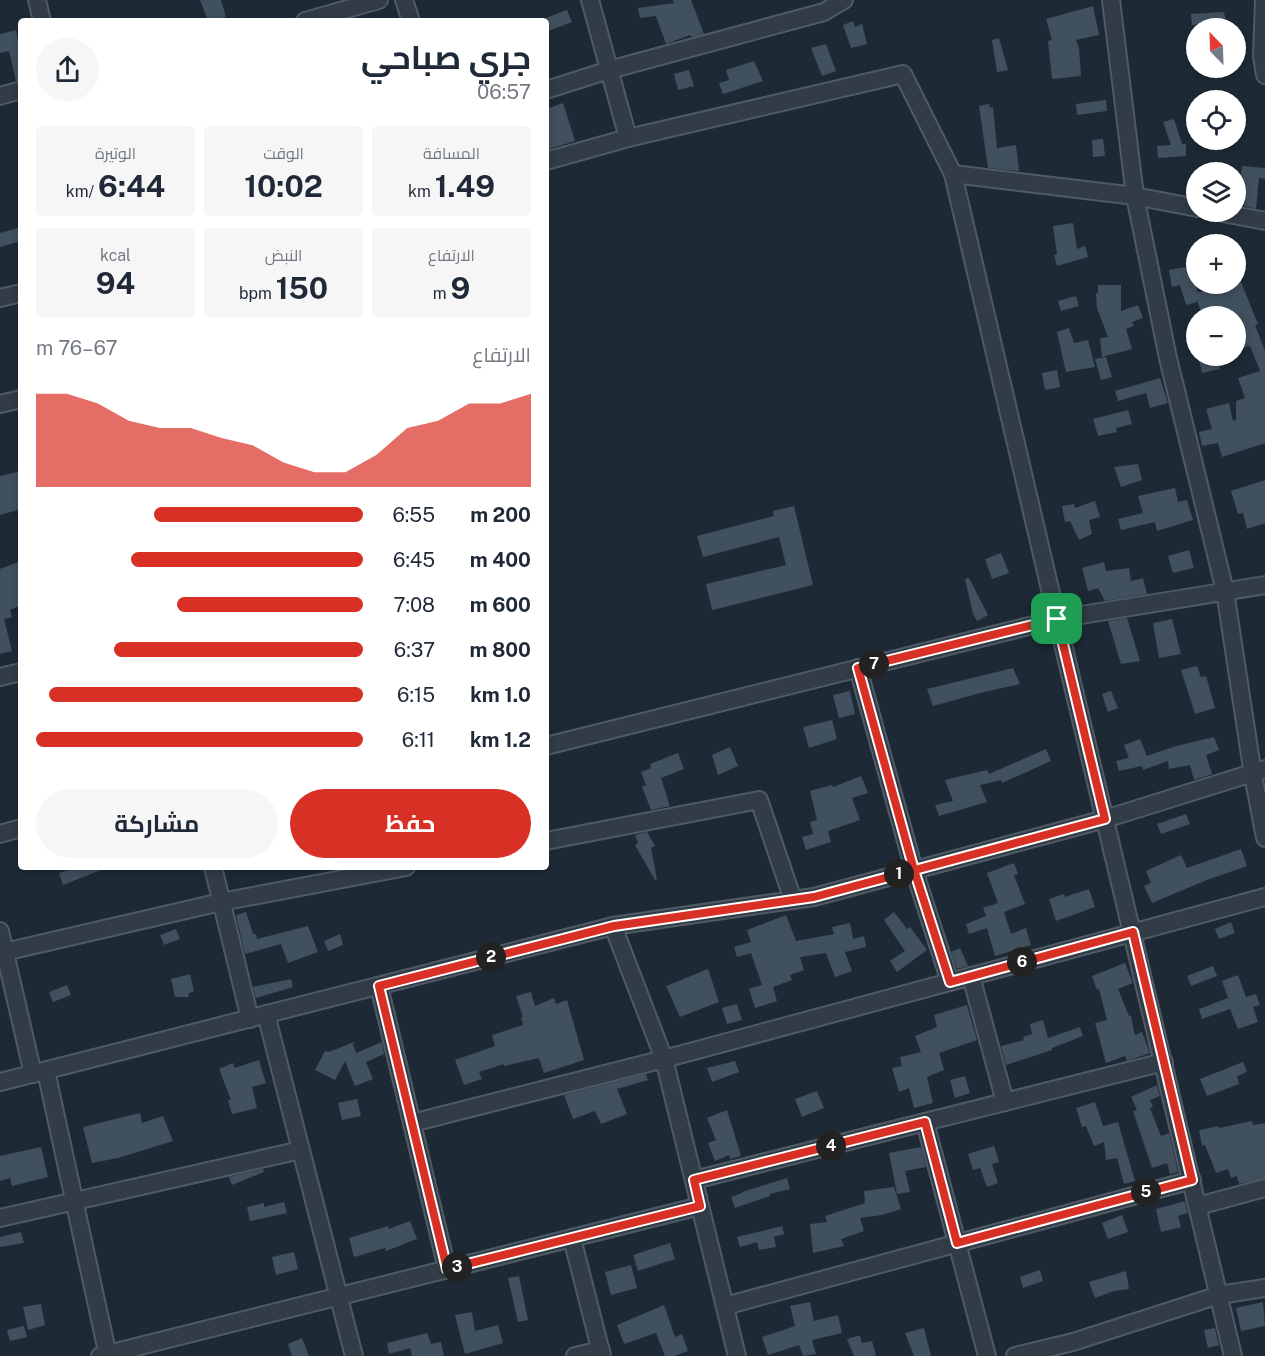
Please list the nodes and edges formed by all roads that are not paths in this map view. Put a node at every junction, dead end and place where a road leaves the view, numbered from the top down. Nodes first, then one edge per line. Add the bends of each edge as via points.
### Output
1 (37, 0) edge
2 (379, 0) edge
3 (404, 0) edge
4 (590, 0) edge
5 (844, 0) edge
6 (1112, 0) edge
7 (1264, 0) edge
8 (822, 6) edge
9 (41, 18) edge
10 (316, 18) edge
11 (410, 18) edge
12 (609, 70) junction
13 (1265, 75) edge
14 (549, 89) edge
15 (18, 91) edge
16 (0, 96) edge
17 (628, 138) junction
18 (549, 160) edge
19 (953, 174) junction
20 (1135, 196) junction
21 (1186, 206) edge
22 (1246, 217) edge
23 (1265, 221) edge
24 (18, 294) edge
25 (0, 298) edge
26 (18, 400) edge
27 (0, 404) edge
28 (1265, 585) edge
29 (1225, 591) junction
30 (1057, 619) junction
31 (858, 668) junction
32 (18, 673) edge
33 (0, 677) edge
34 (549, 745) edge
35 (1259, 772) edge
36 (1105, 819) junction
37 (18, 829) edge
38 (0, 834) edge
39 (1265, 838) edge
40 (549, 840) edge
41 (214, 870) edge
42 (390, 870) edge
43 (914, 870) junction
44 (1265, 897) edge
45 (793, 900) junction
46 (221, 902) junction
47 (614, 926) junction
48 (0, 931) edge
49 (1133, 932) junction
50 (2, 952) edge
51 (971, 976) junction
52 (950, 982) junction
53 (379, 986) junction
54 (266, 1014) junction
55 (250, 1019) junction
56 (664, 1059) junction
57 (1164, 1062) junction
58 (39, 1072) junction
59 (0, 1082) edge
60 (1005, 1102) junction
61 (925, 1122) junction
62 (412, 1123) junction
63 (301, 1150) junction
64 (694, 1180) junction
65 (1192, 1180) junction
66 (1265, 1188) edge
67 (74, 1201) junction
68 (700, 1206) junction
69 (1198, 1206) junction
70 (0, 1218) edge
71 (572, 1238) junction
72 (957, 1243) junction
73 (447, 1269) junction
74 (1265, 1288) edge
75 (1219, 1295) junction
76 (338, 1296) junction
77 (725, 1306) junction
78 (601, 1353) edge
79 (105, 1355) edge
80 (354, 1356) edge
81 (575, 1356) edge
82 (737, 1356) edge
83 (987, 1356) edge
84 (1015, 1356) edge
85 (1233, 1356) edge

1 - 9 street
2 - 10 street
3 - 11 street
4 - 12 street
5 - 8 street
6 - 20 street
7 - 13 street
8 - 12 street
12 - 14 street
12 - 17 street
15 - 16 street
17 - 18 street
17 - 19 street via 903,74
19 - 20 street
19 - 30 street
20 - 21 street
20 - 29 street via 1167,358
22 - 23 street
24 - 25 street
26 - 27 street
28 - 29 street
29 - 30 street
29 - 35 street
30 - 31 street
30 - 36 street
31 - 34 street
31 - 43 street
32 - 33 street
35 - 36 street
35 - 39 street
36 - 43 street
36 - 49 street
37 - 38 street
40 - 45 street via 759,800
41 - 46 street
42 - 46 street
43 - 45 street
43 - 52 street
44 - 49 street
45 - 47 street
46 - 50 street
46 - 55 street
47 - 53 street
47 - 56 street
48 - 50 street
49 - 51 street
49 - 57 street
50 - 58 street
51 - 52 street
51 - 60 street
52 - 56 street
53 - 54 street
53 - 62 street
54 - 55 street
54 - 63 street
55 - 58 street
56 - 62 street
56 - 64 street
57 - 60 street
57 - 65 street
58 - 59 street
58 - 67 street
60 - 61 street
61 - 64 street
61 - 72 street
62 - 73 street
63 - 67 street
63 - 76 street
64 - 68 street
65 - 69 street
65 - 72 street
66 - 69 street
67 - 70 street
67 - 79 street
68 - 71 street
68 - 77 street
69 - 75 street
71 - 73 street
71 - 78 street
72 - 77 street
72 - 83 street
73 - 76 street
74 - 75 street
75 - 84 street via 1073,1342
75 - 85 street
76 - 79 street
76 - 80 street
77 - 82 street
78 - 81 street

